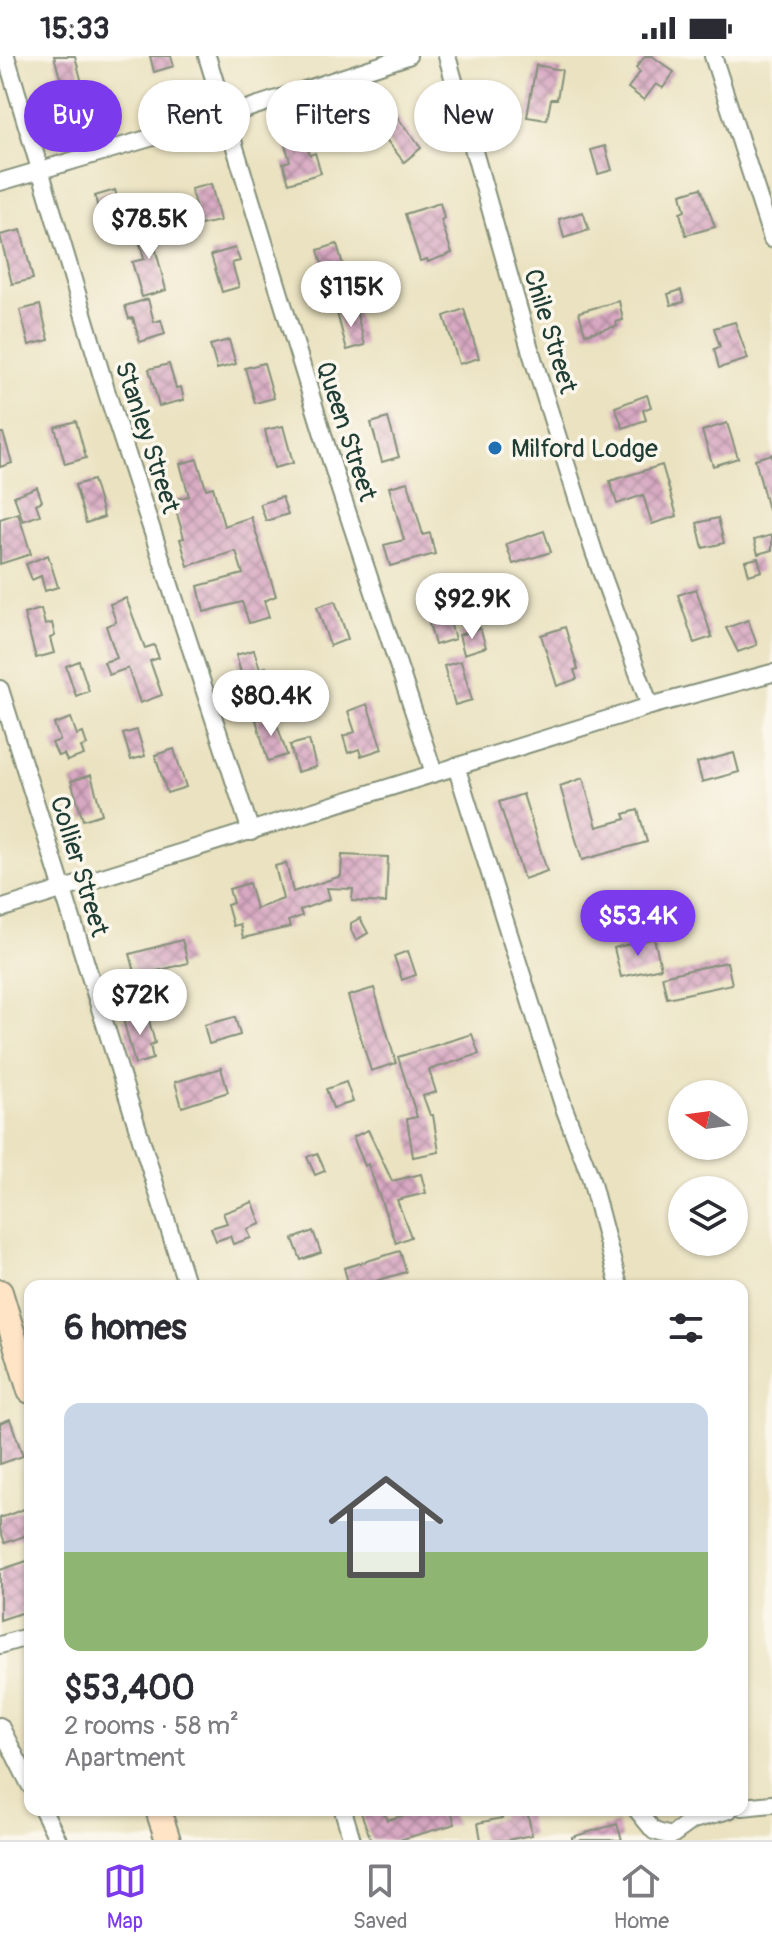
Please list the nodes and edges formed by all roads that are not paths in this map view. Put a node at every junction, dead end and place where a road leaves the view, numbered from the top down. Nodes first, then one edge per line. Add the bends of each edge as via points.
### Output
1 (6, 56) edge
2 (207, 56) edge
3 (408, 56) edge
4 (447, 56) edge
5 (713, 56) edge
6 (214, 80) edge
7 (250, 108) edge
8 (138, 141) edge
9 (236, 152) edge
10 (40, 169) junction
11 (0, 182) edge
12 (772, 239) edge
13 (772, 673) edge
14 (0, 689) edge
15 (650, 706) junction
16 (456, 766) junction
17 (434, 773) junction
18 (251, 832) junction
19 (63, 889) junction
20 (0, 909) edge
21 (185, 1280) edge
22 (617, 1280) edge
23 (0, 1292) edge
24 (24, 1371) edge
25 (24, 1638) edge
26 (0, 1645) edge
27 (0, 1726) edge
28 (24, 1773) edge
29 (772, 1804) edge
30 (748, 1806) edge
31 (46, 1816) edge
32 (160, 1816) edge
33 (345, 1816) edge
34 (642, 1816) edge
35 (707, 1816) edge
36 (58, 1840) edge
37 (168, 1840) edge
38 (352, 1840) edge

1 - 10 street, Stanley Street
2 - 6 street, Queen Street
3 - 7 street
4 - 15 street, Chile Street via 530,349 594,552
5 - 12 street
8 - 10 street
9 - 17 street, Queen Street
10 - 11 street
10 - 18 street, Stanley Street via 107,393
13 - 15 street
14 - 19 street, Collier Street
15 - 16 street
16 - 17 street
16 - 22 street via 590,1176
17 - 18 street
18 - 19 street
19 - 20 street
19 - 21 street, Collier Street
23 - 24 main road
25 - 26 street
27 - 28 street
29 - 30 street
31 - 36 street
32 - 37 main road
33 - 38 street
34 - 35 street via 654,1831 671,1836

